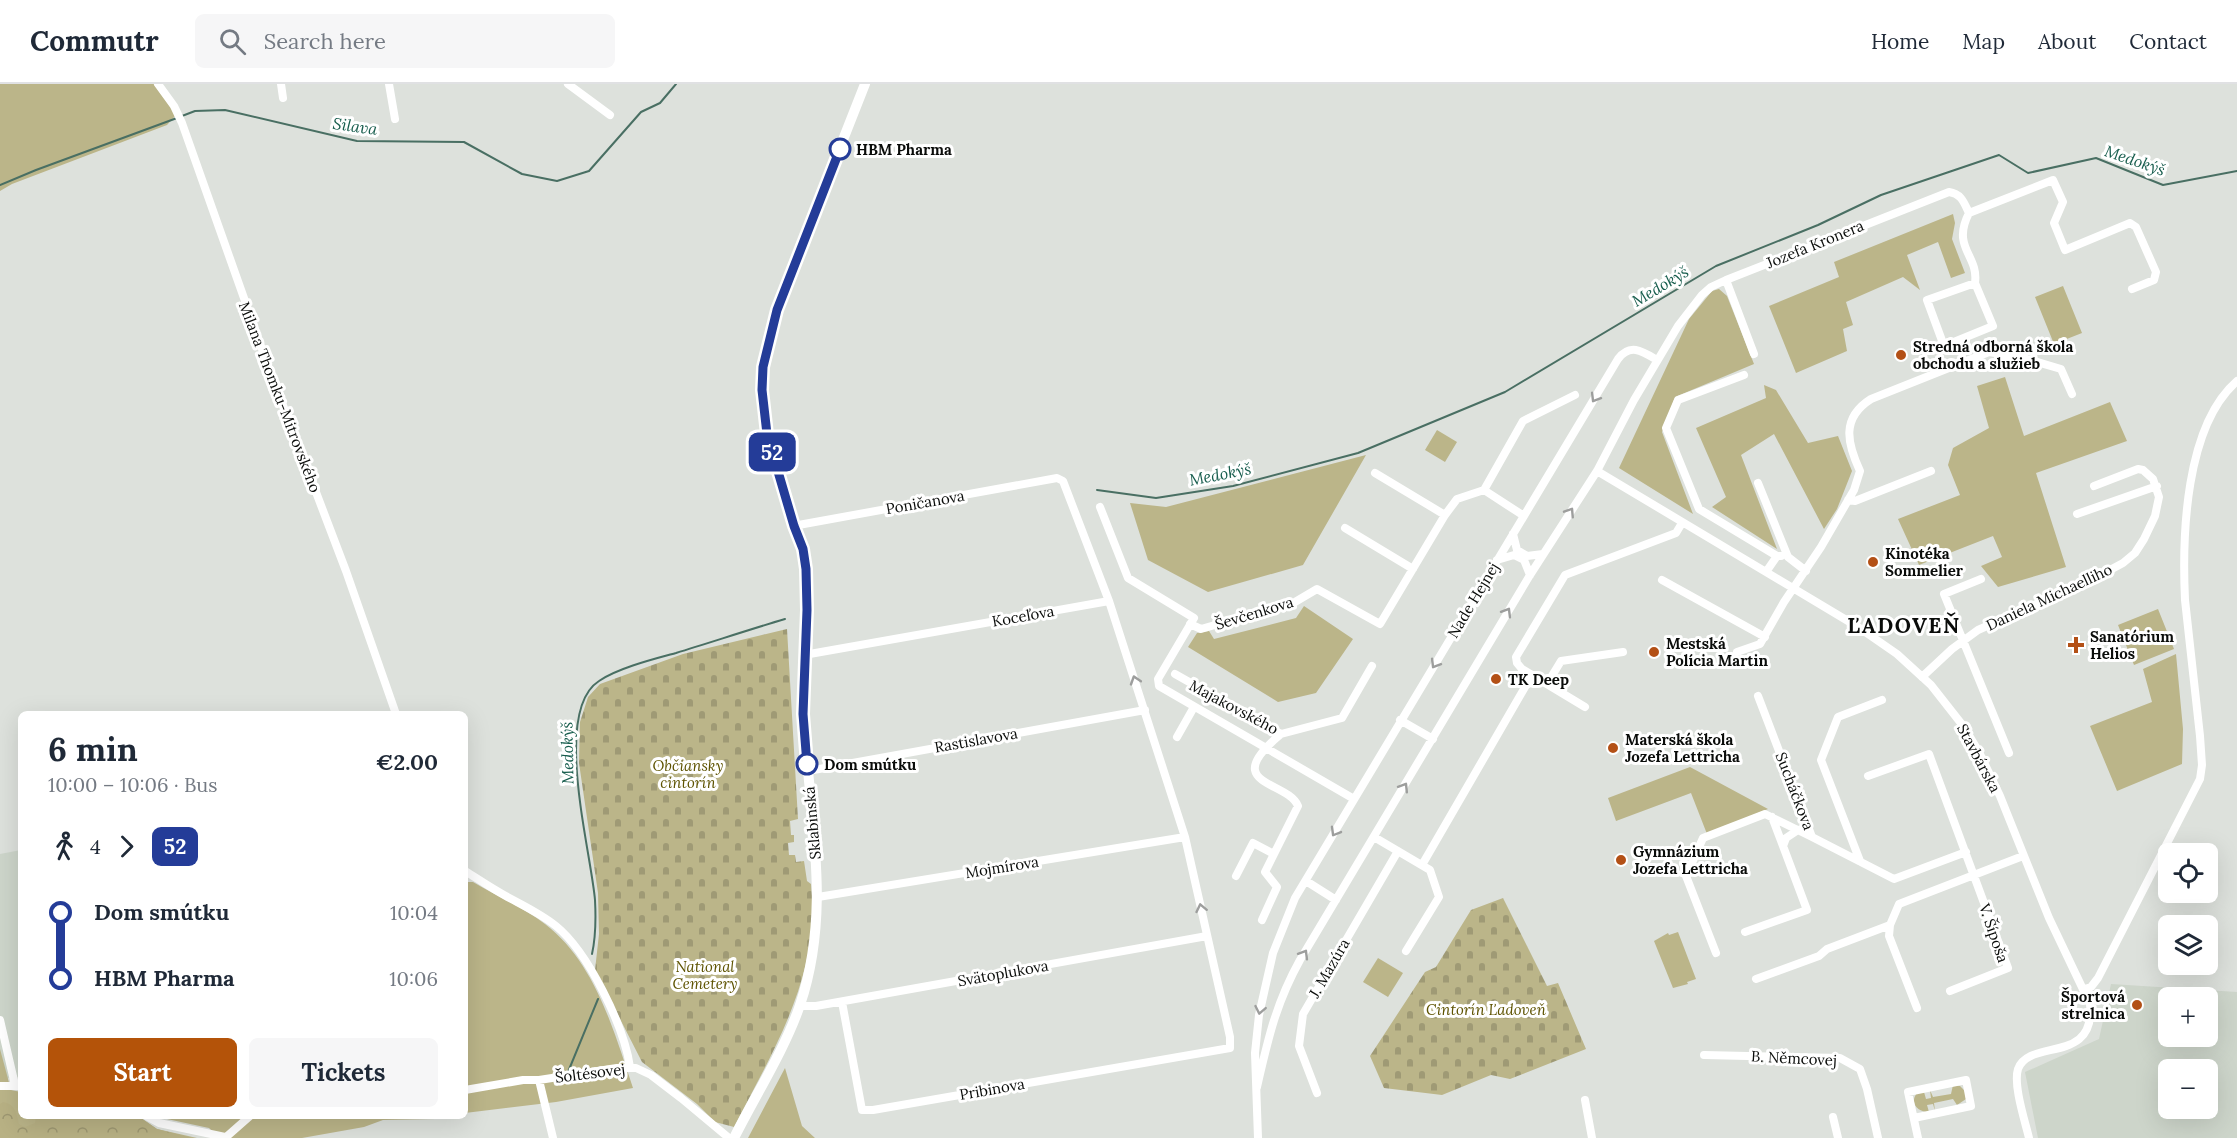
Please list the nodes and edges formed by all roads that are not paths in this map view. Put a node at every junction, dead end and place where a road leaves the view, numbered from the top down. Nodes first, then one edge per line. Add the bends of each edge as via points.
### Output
1 (158, 84) edge
2 (281, 84) edge
3 (389, 84) edge
4 (568, 84) edge
5 (865, 84) edge
6 (283, 98) dead end
7 (610, 116) dead end
8 (395, 119) dead end
9 (1969, 213) junction
10 (1726, 280) junction
11 (1975, 283) junction
12 (2132, 289) dead end
13 (1754, 354) dead end
14 (1657, 360) junction
15 (1744, 375) dead end
16 (2237, 381) edge
17 (2072, 394) dead end
18 (1575, 395) dead end
19 (1597, 471) junction
20 (1931, 471) dead end
21 (1375, 473) dead end
22 (1758, 483) dead end
23 (2094, 486) dead end
24 (2157, 486) junction
25 (1484, 489) junction
26 (1848, 500) junction
27 (1100, 507) dead end
28 (2077, 514) dead end
29 (1445, 515) junction
30 (1524, 516) junction
31 (1682, 524) junction
32 (794, 526) junction
33 (1345, 528) dead end
34 (1513, 534) junction
35 (1543, 554) junction
36 (1776, 556) junction
37 (1788, 557) junction
38 (1497, 560) junction
39 (1413, 569) junction
40 (1806, 571) junction
41 (1766, 572) junction
42 (1530, 575) junction
43 (1981, 579) dead end
44 (1662, 580) dead end
45 (1793, 588) junction
46 (1109, 601) junction
47 (1192, 621) junction
48 (1765, 637) junction
49 (1962, 641) junction
50 (1623, 652) dead end
51 (1737, 652) dead end
52 (804, 655) junction
53 (1372, 666) dead end
54 (1175, 674) dead end
55 (1532, 675) junction
56 (1922, 677) junction
57 (1547, 684) junction
58 (1758, 696) dead end
59 (1882, 700) dead end
60 (1194, 707) junction
61 (1585, 707) dead end
62 (1145, 710) junction
63 (395, 711) edge
64 (1400, 720) junction
65 (1281, 734) junction
66 (1177, 737) dead end
67 (1434, 739) junction
68 (1266, 746) junction
69 (2009, 753) dead end
70 (808, 771) junction
71 (1868, 776) dead end
72 (1354, 799) junction
73 (1772, 817) junction
74 (1798, 830) junction
75 (1185, 837) junction
76 (1374, 837) junction
77 (1812, 837) junction
78 (1783, 846) junction
79 (1398, 851) junction
80 (1966, 852) junction
81 (1274, 854) junction
82 (2023, 856) junction
83 (1860, 861) junction
84 (1422, 865) junction
85 (468, 873) edge
86 (1973, 875) junction
87 (1236, 876) dead end
88 (1306, 882) junction
89 (818, 897) junction
90 (1336, 900) junction
91 (1262, 920) dead end
92 (1890, 925) junction
93 (1745, 932) dead end
94 (1207, 936) junction
95 (1406, 951) dead end
96 (1716, 952) dead end
97 (1756, 979) dead end
98 (2085, 989) junction
99 (1950, 991) dead end
100 (842, 1002) junction
101 (799, 1006) junction
102 (1917, 1008) dead end
103 (0, 1020) edge
104 (1704, 1055) dead end
105 (630, 1067) junction
106 (539, 1080) junction
107 (18, 1085) edge
108 (0, 1086) edge
109 (1257, 1087) junction
110 (468, 1089) edge
111 (1317, 1093) dead end
112 (1585, 1100) dead end
113 (1833, 1117) dead end
114 (1914, 1118) junction
115 (152, 1119) edge
116 (246, 1119) edge
117 (225, 1137) edge
118 (553, 1138) edge
119 (729, 1138) edge
120 (734, 1138) edge
121 (1258, 1138) edge
122 (1592, 1138) edge
123 (1838, 1138) edge
124 (1878, 1138) edge
125 (1918, 1138) edge
126 (2029, 1138) edge

1 - 63 street, Milana Thomku-Mitrovského via 182,123
2 - 6 street
3 - 8 street
4 - 7 street
5 - 32 street, Sklabinská via 777,310 763,367 767,434
9 - 10 street, Jozefa Kronera via 1956,193 1941,193
9 - 11 street via 1962,235
9 - 12 street via 2053,180 2063,202 2054,223 2065,250 2130,223 2136,227 2156,272 2154,280
10 - 13 street
10 - 14 street, Nade Hejnej via 1711,287 1695,303
11 - 11 street via 1993,326 1944,346 1927,300
14 - 19 street, Nade Hejnej
14 -> 30 street, Nade Hejnej via 1634,348 1622,354
15 - 36 street via 1678,400 1666,428 1699,509
16 - 98 street via 2220,400 2199,445 2186,529 2185,600 2200,736 2200,779 2098,978
17 - 26 street via 2061,369 1989,352 1871,399 1861,405 1851,421 1850,445 1860,471
18 - 25 street via 1523,421
19 - 31 street, Stavbárska
35 -> 19 street, Nade Hejnej
20 - 26 street via 1855,501
21 - 29 street
22 - 37 street
23 - 24 street via 2138,469 2147,473
24 - 28 street
24 - 49 street, Daniela Michaelliho via 2155,516 2140,547 2123,562
25 - 29 street via 1457,500
25 - 30 street
26 - 40 street
27 - 47 street, Ševčenkova via 1128,579
29 - 39 street
30 - 34 street, Nade Hejnej
31 - 41 street, Stavbárska
31 - 55 street via 1676,533 1565,574 1516,657 1517,663
32 - 46 street, Poničanova via 1057,478 1063,482
32 - 52 street, Sklabinská via 803,549 808,589
33 - 39 street
34 - 35 street via 1517,550 1527,556
34 - 38 street, Nade Hejnej
35 - 42 street, Nade Hejnej
36 - 37 street
36 - 41 street
37 - 40 street
38 - 42 street via 1514,555 1524,560
38 -> 64 street, Nade Hejnej
39 - 47 street, Ševčenkova via 1380,624 1317,589 1295,602 1201,630
40 - 45 street
41 - 45 street, Stavbárska
67 -> 42 street, Nade Hejnej
43 - 49 street via 1944,594
44 - 48 street
45 - 48 street
45 - 56 street, Stavbárska via 1885,645
46 - 52 street, Koceľova
62 -> 46 street
47 - 60 street via 1158,679 1159,686
48 - 51 street via 1760,644
49 - 56 street, Daniela Michaelliho
49 - 69 street, Stavbárska
50 - 57 street via 1561,661
52 - 70 street, Sklabinská via 803,714
53 - 65 street, Majakovského via 1341,718
54 - 65 street, Majakovského
55 - 57 street
55 - 84 street
56 - 82 street, Stavbárska via 1972,739
57 - 61 street
58 - 77 street, Sucháčkova
59 - 83 street via 1838,717 1821,760
60 - 66 street
60 - 68 street
62 - 70 street, Rastislavova
62 - 75 street
64 - 67 street
64 - 72 street, Nade Hejnej
65 - 68 street
76 -> 67 street, Nade Hejnej
68 - 72 street
68 - 81 street via 1256,764 1257,774 1261,781 1296,799 1298,806
70 - 89 street, Sklabinská
71 - 80 street via 1929,754
72 -> 88 street, Nade Hejnej
73 - 74 street
73 - 78 street
73 - 96 street via 1765,814 1703,838 1686,876
74 - 77 street
74 - 78 street via 1786,838
75 - 89 street, Mojmírova
94 -> 75 street
76 - 79 street
76 - 90 street, Nade Hejnej
77 - 83 street, Sucháčkova
78 - 93 street via 1807,910
79 - 84 street
79 - 111 street, J. Mazúra via 1303,1014 1299,1046
80 - 83 street, Sucháčkova via 1894,879
80 - 86 street
81 - 87 street via 1253,843
81 - 91 street via 1265,872 1277,887
82 - 86 street
82 - 98 street, Stavbárska
84 - 95 street via 1430,870 1439,897
85 - 105 street via 543,917 574,945 606,999
86 - 92 street via 1899,904
86 - 99 street, V. Šípoša via 2008,968
88 - 90 street
88 -> 109 street, Nade Hejnej via 1287,916 1269,967 1257,1032
89 - 101 street, Sklabinská via 814,945
109 -> 90 street, Nade Hejnej via 1281,996
92 - 97 street
92 - 102 street via 1889,936
94 - 100 street, Svätoplukova
94 - 100 street, Pribinova via 1230,1047 862,1110
98 - 126 street, Stavbárska via 2091,1011 2082,1036 2071,1044 2026,1059 2019,1067 2017,1080
100 - 101 street, Svätoplukova
101 - 120 street, Sklabinská
103 - 107 street
104 - 124 street, B. Němcovej via 1840,1058 1860,1069
105 - 106 street, Šoltésovej
105 - 119 street, Šoltésovej via 651,1076
106 - 110 street, Šoltésovej
106 - 118 street
107 - 108 street
109 - 121 street, Nade Hejnej
112 - 122 street
113 - 123 street
114 - 114 street via 1971,1106 1966,1080 1908,1092
114 - 125 street
115 - 117 street
116 - 117 street

